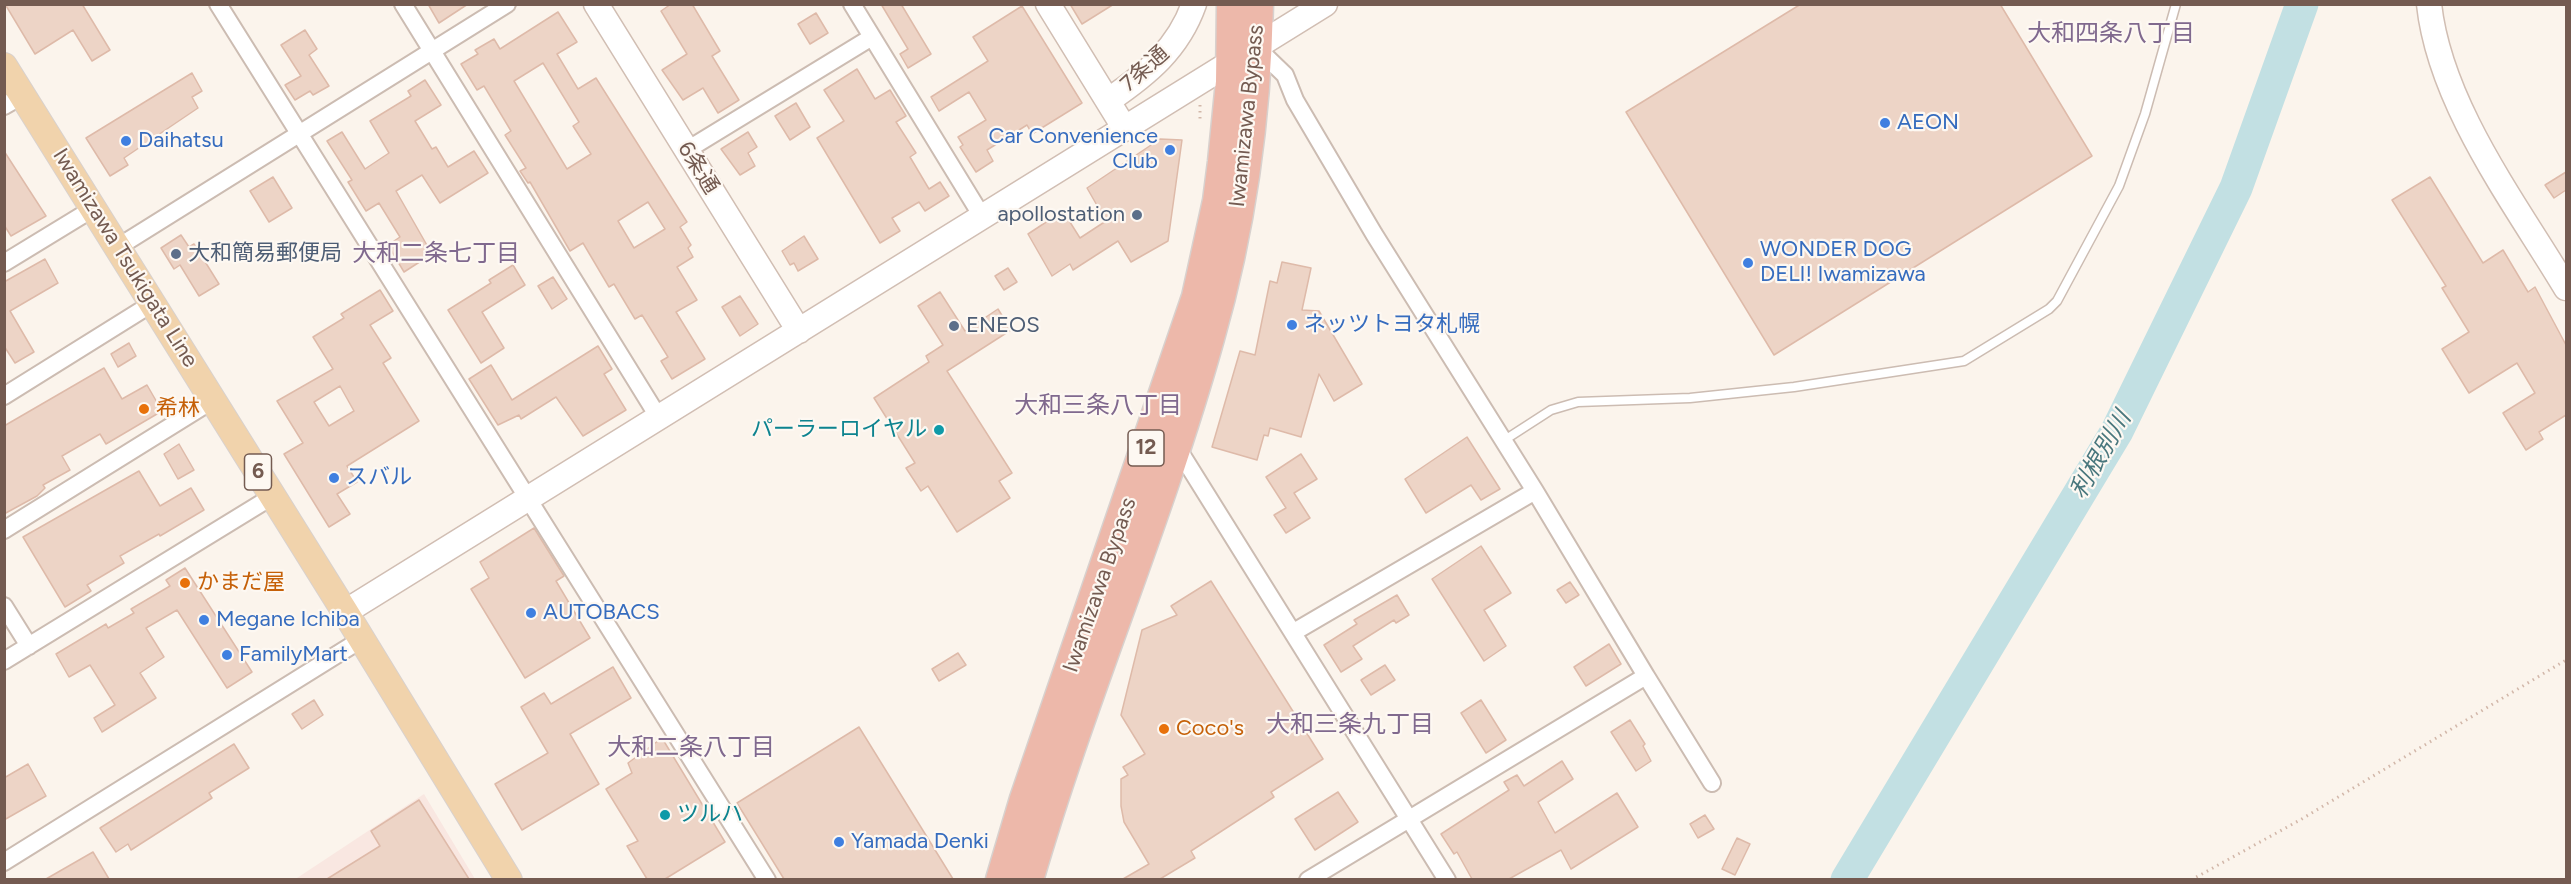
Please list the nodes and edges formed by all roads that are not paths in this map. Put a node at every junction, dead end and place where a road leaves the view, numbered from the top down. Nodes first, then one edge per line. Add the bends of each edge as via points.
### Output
1 (218, 4) edge
2 (403, 4) edge
3 (507, 4) edge
4 (596, 4) edge
5 (852, 4) edge
6 (1048, 4) edge
7 (1194, 4) edge
8 (1232, 4) edge
9 (1258, 4) edge
10 (1325, 4) edge
11 (2176, 4) edge
12 (2429, 4) edge
13 (872, 37) junction
14 (1257, 48) junction
15 (432, 51) junction
16 (1232, 62) junction
17 (4, 66) edge
18 (1109, 99) junction
19 (14, 100) edge
20 (1125, 129) junction
21 (298, 136) junction
22 (687, 150) junction
23 (94, 208) junction
24 (983, 218) junction
25 (118, 247) junction
26 (4, 263) edge
27 (2566, 288) edge
28 (153, 303) junction
29 (799, 332) junction
30 (4, 396) edge
31 (213, 400) junction
32 (659, 418) junction
33 (1503, 441) junction
34 (1175, 444) junction
35 (1535, 491) junction
36 (273, 496) junction
37 (529, 498) junction
38 (4, 530) edge
39 (4, 606) edge
40 (345, 612) junction
41 (1294, 632) junction
42 (362, 639) junction
43 (29, 646) junction
44 (4, 661) edge
45 (1646, 676) junction
46 (1712, 783) dead end
47 (1411, 818) junction
48 (4, 862) edge
49 (509, 879) edge
50 (767, 879) edge
51 (1001, 879) edge
52 (1028, 879) edge
53 (1308, 879) edge
54 (1448, 879) edge

1 - 21 street
2 - 15 street
3 - 15 street
4 - 22 street, 6条通
5 - 13 street
6 - 18 street
7 - 18 street, 7条通 via 1185,26 1159,63
8 - 16 highway, Iwamizawa Bypass / 12
9 - 14 highway, Iwamizawa Bypass / 12
10 - 14 street
11 - 33 lane via 2145,114 2119,186 2049,309 1964,361 1701,397 1578,402 1551,410
12 - 27 street via 2441,61 2466,118
13 - 22 street
13 - 24 street
14 - 16 street
14 - 33 street via 1285,75 1295,100 1374,234
14 - 34 highway, Iwamizawa Bypass / 12 via 1249,133 1227,266
15 - 21 street
15 - 32 street
16 - 20 street
16 - 51 highway, Iwamizawa Bypass / 12 via 1218,201 1197,297
17 - 19 main road, Iwamizawa Tsukigata Line / 6
18 - 20 street
19 - 23 main road, Iwamizawa Tsukigata Line / 6
20 - 24 street
21 - 25 street
21 - 37 street
22 - 29 street, 6条通
23 - 25 main road, Iwamizawa Tsukigata Line / 6
23 - 26 street
24 - 29 street
25 - 28 main road, Iwamizawa Tsukigata Line / 6
28 - 30 street
28 - 31 main road, Iwamizawa Tsukigata Line / 6
29 - 32 street
31 - 36 main road, Iwamizawa Tsukigata Line / 6
31 - 38 street
32 - 37 street
33 - 35 street
34 - 41 street
34 - 52 highway, Iwamizawa Bypass / 12
35 - 41 street
35 - 45 street
36 - 40 main road, Iwamizawa Tsukigata Line / 6
36 - 43 street
37 - 40 street
37 - 50 street
39 - 43 street
40 - 42 main road, Iwamizawa Tsukigata Line / 6
41 - 47 street
42 - 48 street
42 - 49 main road, Iwamizawa Tsukigata Line / 6
43 - 44 street
45 - 46 street
45 - 47 street
47 - 53 street
47 - 54 street

